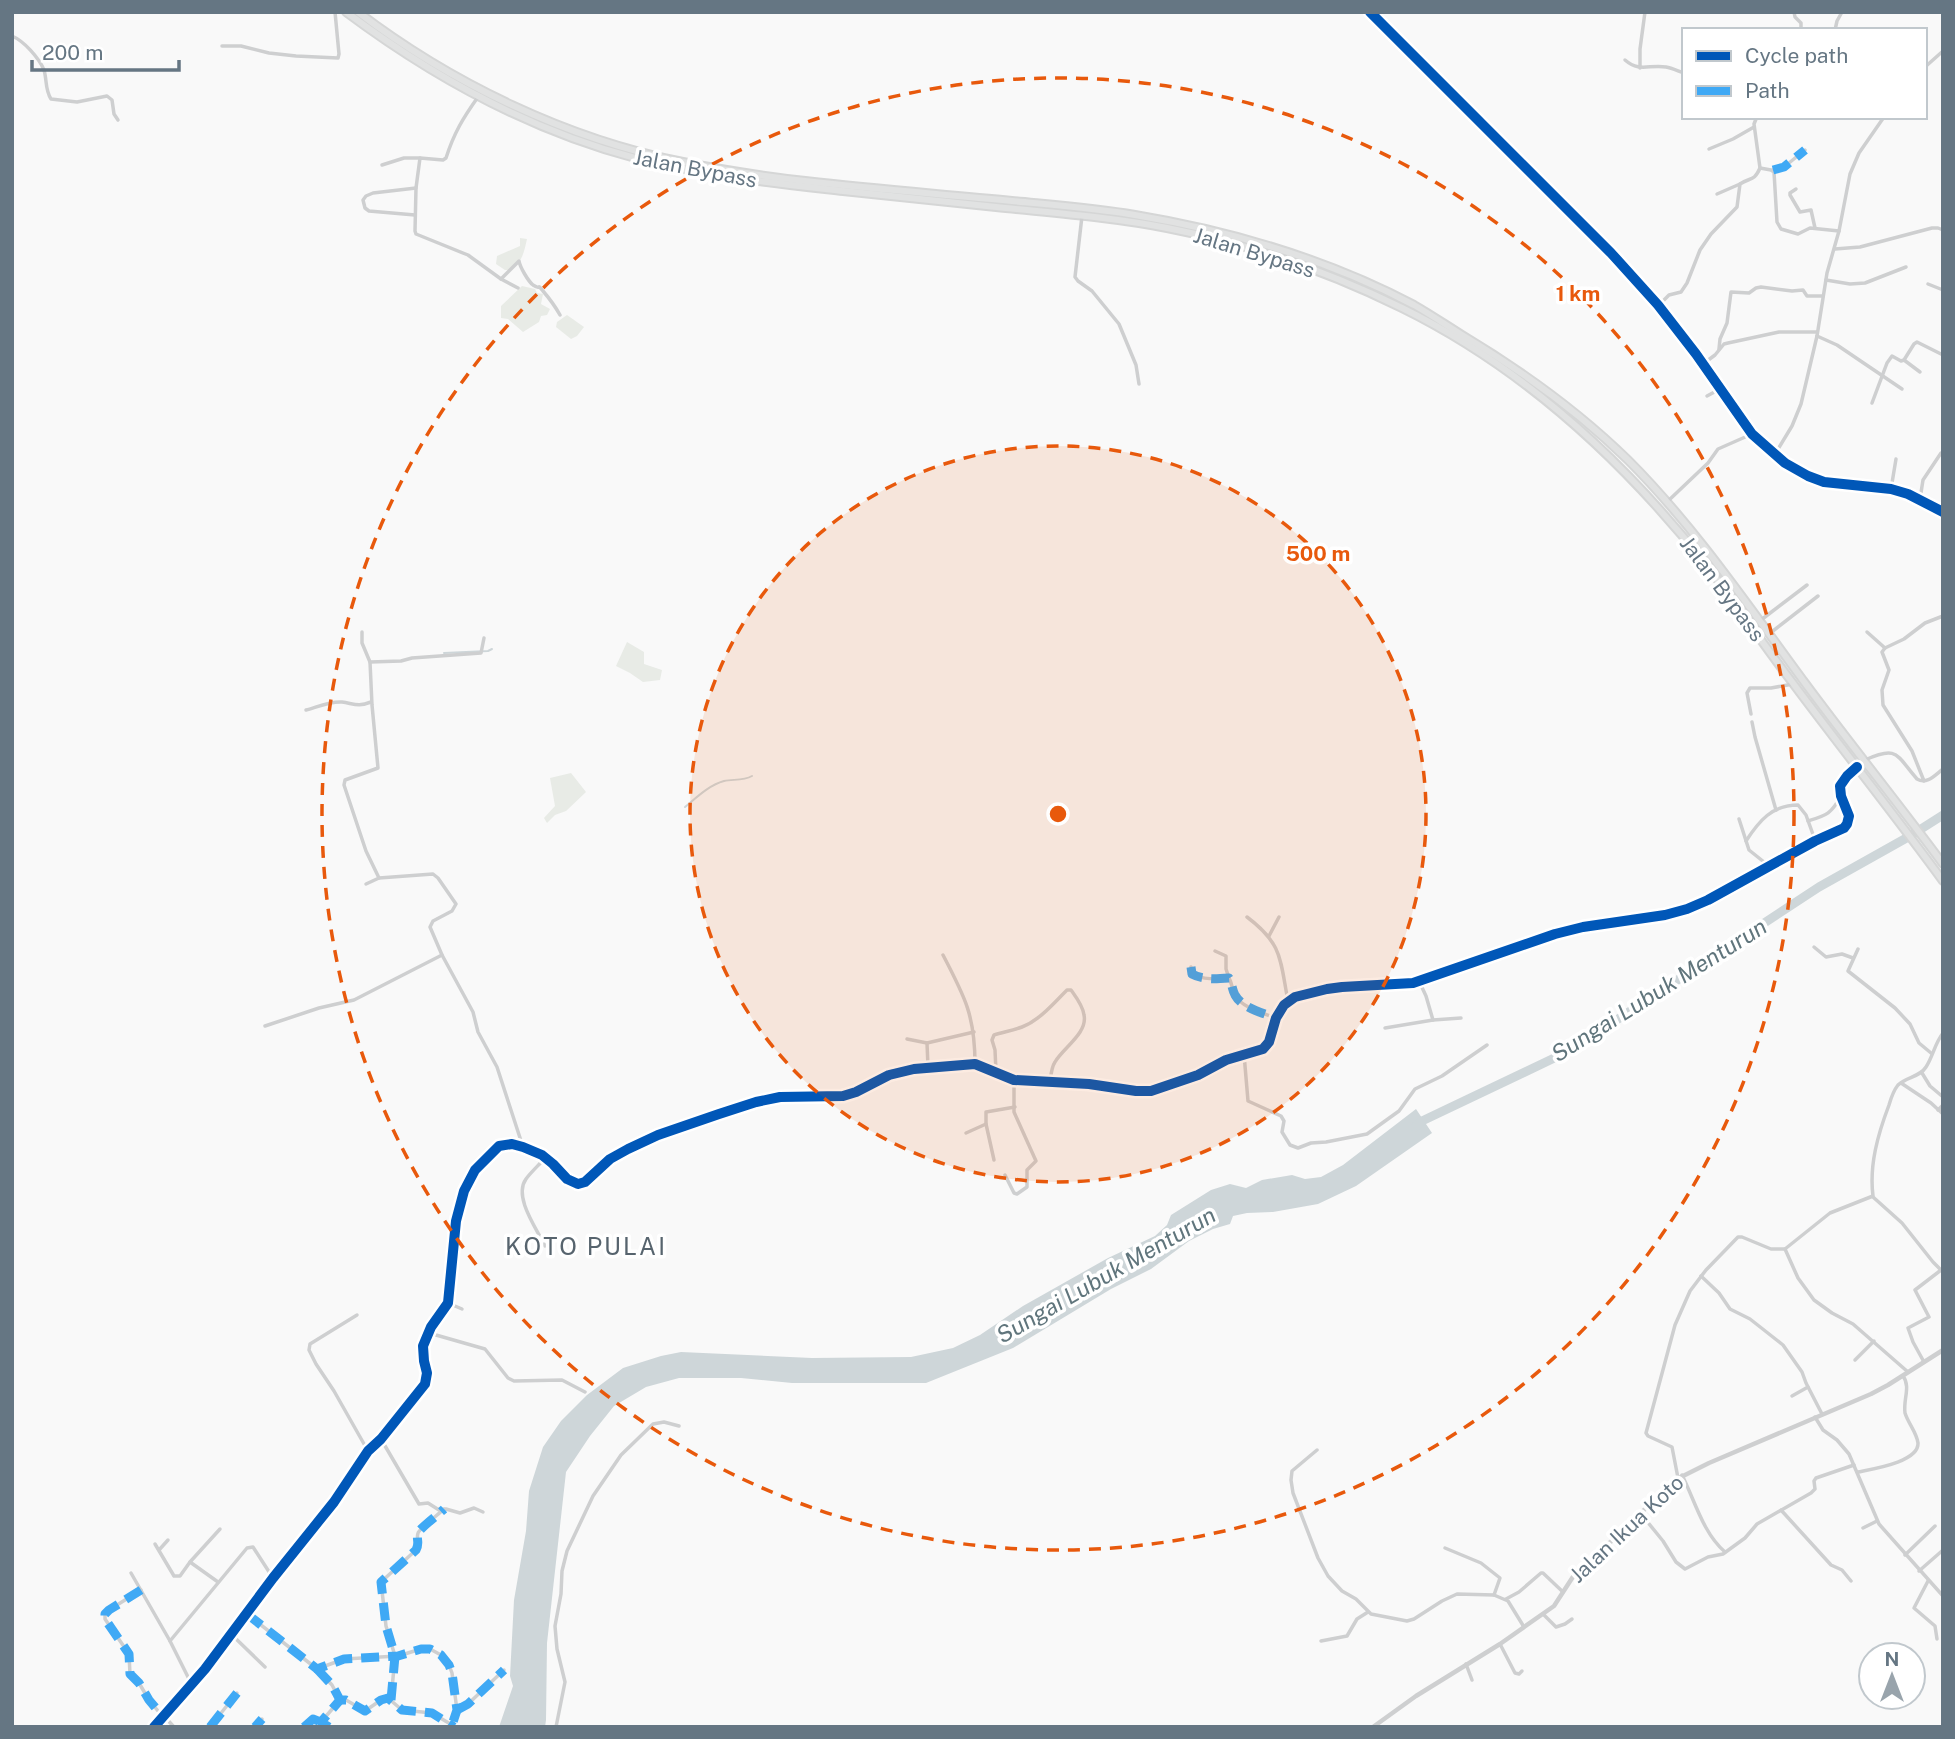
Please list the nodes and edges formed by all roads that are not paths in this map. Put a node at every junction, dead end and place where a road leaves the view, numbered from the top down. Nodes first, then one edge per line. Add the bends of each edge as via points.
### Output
1 (335, 12) edge
2 (358, 12) edge
3 (1370, 12) edge
4 (1645, 12) edge
5 (1794, 12) edge
6 (348, 13) edge
7 (1801, 28) edge
8 (12, 36) edge
9 (222, 46) dead end
10 (1943, 51) edge
11 (1625, 60) dead end
12 (1927, 65) edge
13 (1640, 68) junction
14 (1682, 72) edge
15 (478, 97) junction
16 (1759, 119) edge
17 (1883, 119) edge
18 (118, 120) dead end
19 (1754, 127) junction
20 (1709, 149) dead end
21 (1805, 150) dead end
22 (420, 158) junction
23 (382, 165) dead end
24 (1760, 168) junction
25 (1773, 170) junction
26 (1740, 184) junction
27 (416, 188) junction
28 (1796, 189) dead end
29 (1717, 194) dead end
30 (1018, 205) junction
31 (415, 215) junction
32 (1082, 216) junction
33 (1815, 229) junction
34 (1943, 230) edge
35 (1839, 231) junction
36 (1835, 249) junction
37 (1906, 267) dead end
38 (502, 279) junction
39 (1826, 280) junction
40 (1928, 284) dead end
41 (518, 288) dead end
42 (1943, 290) edge
43 (1823, 296) junction
44 (1658, 305) junction
45 (560, 315) dead end
46 (1817, 334) junction
47 (1719, 349) junction
48 (1943, 355) edge
49 (1904, 360) junction
50 (1703, 364) junction
51 (1920, 372) dead end
52 (1882, 376) junction
53 (1139, 384) dead end
54 (1720, 389) junction
55 (1902, 389) dead end
56 (1707, 396) dead end
57 (1872, 403) dead end
58 (1752, 434) junction
59 (1941, 453) dead end
60 (1775, 454) junction
61 (1896, 459) dead end
62 (1891, 489) junction
63 (1920, 499) junction
64 (1667, 503) junction
65 (1943, 512) edge
66 (1716, 562) junction
67 (1708, 568) junction
68 (1807, 585) dead end
69 (1818, 596) dead end
70 (1943, 616) edge
71 (1759, 621) junction
72 (362, 632) dead end
73 (1867, 632) dead end
74 (1769, 634) junction
75 (484, 638) dead end
76 (1885, 648) junction
77 (370, 662) junction
78 (1793, 684) junction
79 (372, 702) junction
80 (306, 710) dead end
81 (1751, 714) dead end
82 (1752, 722) dead end
83 (1865, 760) junction
84 (1857, 767) junction
85 (1943, 769) edge
86 (1924, 781) junction
87 (1841, 796) junction
88 (1776, 810) junction
89 (1739, 819) dead end
90 (1808, 821) junction
91 (1746, 841) junction
92 (1815, 841) junction
93 (1943, 864) edge
94 (1769, 866) junction
95 (379, 878) junction
96 (1941, 878) edge
97 (366, 884) dead end
98 (1247, 917) dead end
99 (1279, 917) dead end
100 (1269, 936) junction
101 (1814, 947) dead end
102 (1858, 949) dead end
103 (1215, 951) dead end
104 (442, 955) junction
105 (943, 955) dead end
106 (1853, 958) junction
107 (1191, 967) dead end
108 (1229, 978) junction
109 (1419, 981) junction
110 (1288, 1001) junction
111 (1276, 1018) junction
112 (1461, 1018) dead end
113 (1433, 1020) junction
114 (265, 1026) dead end
115 (1385, 1028) dead end
116 (974, 1032) junction
117 (1943, 1033) edge
118 (907, 1039) dead end
119 (927, 1043) junction
120 (1487, 1045) dead end
121 (1931, 1053) junction
122 (1244, 1054) junction
123 (975, 1064) junction
124 (928, 1067) junction
125 (996, 1072) junction
126 (1922, 1072) junction
127 (1014, 1080) junction
128 (1050, 1083) junction
129 (1901, 1083) junction
130 (1943, 1097) edge
131 (1943, 1105) edge
132 (1015, 1107) junction
133 (1938, 1110) junction
134 (1943, 1114) edge
135 (986, 1124) junction
136 (966, 1133) dead end
137 (523, 1147) junction
138 (545, 1158) junction
139 (994, 1160) dead end
140 (1005, 1175) dead end
141 (1873, 1196) junction
142 (545, 1246) dead end
143 (1786, 1249) junction
144 (1942, 1271) edge
145 (1701, 1276) junction
146 (447, 1303) junction
147 (462, 1309) dead end
148 (357, 1315) dead end
149 (429, 1333) junction
150 (1874, 1341) junction
151 (1943, 1350) edge
152 (1856, 1360) dead end
153 (1924, 1362) junction
154 (1906, 1374) junction
155 (1808, 1387) junction
156 (585, 1392) dead end
157 (1793, 1396) dead end
158 (1822, 1414) junction
159 (1815, 1417) junction
160 (679, 1426) dead end
161 (381, 1439) junction
162 (1317, 1450) dead end
163 (368, 1451) junction
164 (1854, 1465) junction
165 (1858, 1472) junction
166 (1680, 1476) junction
167 (444, 1509) junction
168 (1781, 1510) junction
169 (482, 1513) dead end
170 (1641, 1514) junction
171 (1877, 1521) junction
172 (1936, 1526) dead end
173 (1863, 1528) dead end
174 (220, 1529) dead end
175 (168, 1540) dead end
176 (155, 1544) dead end
177 (1445, 1548) dead end
178 (159, 1550) junction
179 (1943, 1550) edge
180 (1726, 1552) junction
181 (1905, 1555) junction
182 (190, 1562) junction
183 (1919, 1571) junction
184 (131, 1573) dead end
185 (273, 1578) junction
186 (1851, 1581) dead end
187 (1928, 1581) junction
188 (218, 1582) junction
189 (141, 1590) junction
190 (1563, 1592) junction
191 (1494, 1595) junction
192 (1943, 1596) edge
193 (1506, 1599) junction
194 (1368, 1612) junction
195 (247, 1614) junction
196 (1543, 1614) junction
197 (1572, 1619) dead end
198 (1524, 1627) junction
199 (231, 1634) junction
200 (1937, 1639) dead end
201 (170, 1641) junction
202 (1321, 1641) dead end
203 (1500, 1644) junction
204 (395, 1656) junction
205 (1466, 1664) junction
206 (265, 1667) dead end
207 (317, 1669) junction
208 (504, 1670) dead end
209 (1522, 1671) dead end
210 (1472, 1680) dead end
211 (191, 1684) junction
212 (237, 1693) dead end
213 (340, 1700) junction
214 (391, 1700) junction
215 (457, 1710) junction
216 (164, 1717) junction
217 (262, 1718) dead end
218 (321, 1722) junction
219 (453, 1726) edge
220 (154, 1727) edge
221 (174, 1727) edge
222 (210, 1727) edge
223 (255, 1727) edge
224 (304, 1727) edge
225 (329, 1727) edge
226 (556, 1727) edge
227 (1374, 1727) edge

1 - 9 street via 338,58
2 - 30 highway, Jalan Bypass via 484,91 554,123 633,149 752,174
3 - 44 street
4 - 13 street
5 - 7 street
6 - 15 highway, Jalan Bypass via 411,58
8 - 18 street via 41,64 51,99 77,102 107,96
10 - 12 street
11 - 13 street
13 - 14 street via 1665,67
15 - 22 street via 455,132 446,158
15 - 30 highway, Jalan Bypass via 615,152 706,174
16 - 19 street
17 - 35 street via 1854,161
19 - 20 street
19 - 24 street
21 - 25 street
22 - 23 street
22 - 27 street
24 - 25 street
24 - 26 street via 1753,179
25 - 33 street via 1779,226 1798,234
26 - 29 street
26 - 44 street via 1737,207 1700,250 1681,292
27 - 31 street
27 - 31 street via 373,193 363,200 369,211
28 - 33 street via 1790,195 1800,212 1811,210
30 - 32 highway, Jalan Bypass
30 - 64 highway, Jalan Bypass via 1130,214 1230,235 1309,260 1408,302 1560,400 1629,461
31 - 38 street via 418,235 468,255
32 - 53 street via 1075,277 1093,290 1119,324
32 - 67 highway, Jalan Bypass via 1248,247 1353,285 1437,327 1520,380 1580,430 1656,506
33 - 35 street
34 - 36 street via 1928,229
35 - 36 street
36 - 39 street
37 - 39 street via 1866,283
38 - 41 street
38 - 45 street via 519,261 522,271
39 - 43 street
40 - 42 street
43 - 46 street
43 - 47 street via 1765,287 1749,293 1731,292
44 - 50 street
46 - 47 street via 1779,332
46 - 52 street
46 - 60 street via 1801,404
47 - 50 street
48 - 49 street via 1915,342
49 - 51 street
49 - 52 street via 1891,357
50 - 54 street
52 - 55 street
52 - 57 street
54 - 56 street
54 - 58 street
58 - 60 street
58 - 64 street via 1718,449
59 - 63 street via 1923,480
60 - 62 street via 1824,482
61 - 62 street
62 - 63 street
63 - 65 street
64 - 66 highway, Jalan Bypass
66 - 67 highway
66 - 71 highway, Jalan Bypass
67 - 78 highway, Jalan Bypass
68 - 71 street
69 - 74 street
70 - 76 street
71 - 74 highway, Jalan Bypass
72 - 77 street
73 - 76 street
74 - 83 highway, Jalan Bypass
75 - 77 street via 482,651
76 - 86 street via 1882,656 1889,670 1882,690 1884,705
77 - 79 street
78 - 81 street via 1750,688
78 - 84 highway, Jalan Bypass
79 - 80 street via 350,706 340,702
79 - 95 street via 378,768 344,780 344,785
82 - 88 street
83 - 86 street via 1885,752 1894,754
83 - 93 highway, Jalan Bypass
84 - 87 street via 1843,780
84 - 96 highway, Jalan Bypass
85 - 86 street
87 - 90 street via 1827,815
87 - 92 street via 1849,812 1847,824
88 - 90 street via 1798,805
88 - 91 street via 1758,822
89 - 91 street
90 - 92 street
91 - 94 street via 1751,853
92 - 94 street
94 - 109 street via 1687,909 1555,934
95 - 97 street
95 - 104 street via 433,874 438,878 456,904 430,925
98 - 100 street
99 - 100 street
100 - 110 street via 1279,953
101 - 106 street via 1826,957 1842,954
102 - 106 street
103 - 108 street via 1226,957
104 - 114 street via 354,1000
104 - 137 street via 497,1067
105 - 116 street via 965,997
106 - 121 street via 1850,973 1895,1008
107 - 108 street via 1196,976
108 - 111 street via 1240,1002
109 - 110 street via 1328,989
109 - 113 street
110 - 111 street
111 - 122 street via 1265,1048
112 - 113 street
113 - 115 street
116 - 119 street
116 - 123 street
117 - 121 street
118 - 119 street
119 - 124 street
120 - 122 street via 1415,1089 1399,1111 1367,1134 1298,1148 1290,1145 1282,1132 1281,1116 1248,1101
121 - 126 street
122 - 128 street via 1151,1091
123 - 124 street
123 - 125 street
124 - 138 street via 888,1074 843,1096 780,1097 719,1114 628,1149 581,1184 571,1182
125 - 127 street
125 - 128 street via 994,1035 1030,1023 1069,989 1084,1013 1084,1023 1056,1061
126 - 129 street
126 - 130 street
127 - 128 street
127 - 132 street
129 - 133 street
129 - 141 street via 1877,1143
131 - 133 street
132 - 135 street via 987,1111
132 - 140 street via 1036,1161 1027,1170 1027,1186 1017,1194
133 - 134 street
135 - 136 street
135 - 139 street
137 - 138 street
137 - 146 street via 499,1146 475,1170 464,1191
138 - 142 street via 527,1178 522,1194
141 - 143 street via 1830,1213
141 - 144 street
143 - 145 street via 1771,1249 1738,1237
143 - 150 street via 1814,1300
144 - 153 street via 1915,1290 1930,1315 1908,1329
145 - 155 street via 1730,1309 1780,1341
145 - 166 street via 1675,1325 1646,1433 1671,1447
146 - 147 street
146 - 149 street
148 - 163 street via 309,1348
149 - 156 street via 485,1349 514,1381 562,1380
149 - 161 street via 424,1346 425,1384
150 - 152 street
150 - 154 street
151 - 153 street, Jalan Ikua Koto
153 - 154 street, Jalan Ikua Koto
154 - 158 street, Jalan Ikua Koto
154 - 165 street via 1905,1412 1918,1440 1916,1450 1900,1461
155 - 157 street
155 - 158 street
158 - 159 street, Jalan Ikua Koto
159 - 164 street via 1844,1447
159 - 166 street, Jalan Ikua Koto
160 - 226 street via 653,1424 621,1455 593,1496 567,1551 555,1626 565,1682
161 - 163 street
161 - 167 street via 417,1503
162 - 194 street via 1292,1471 1294,1497 1328,1576
163 - 185 street
164 - 165 street
164 - 168 street via 1816,1478 1814,1491
165 - 171 street
166 - 170 street, Jalan Ikua Koto
166 - 180 street via 1713,1540
167 - 169 street via 460,1513 474,1508
167 - 204 street via 419,1529 416,1550 381,1582
168 - 180 street via 1756,1524
168 - 186 street
170 - 180 street via 1682,1569
170 - 190 street, Jalan Ikua Koto via 1578,1569
171 - 173 street
171 - 181 street
172 - 181 street
174 - 182 street
175 - 178 street
176 - 178 street
177 - 191 street via 1481,1563 1500,1578
178 - 182 street via 176,1577
179 - 183 street
181 - 183 street
182 - 188 street
183 - 187 street
184 - 189 street
185 - 188 street via 250,1546
185 - 195 street
187 - 192 street
187 - 200 street via 1914,1608 1935,1626
188 - 201 street
189 - 201 street
189 - 216 street via 109,1610 105,1619 129,1654 130,1674
190 - 193 street via 1541,1573
190 - 196 street, Jalan Ikua Koto
191 - 193 street
191 - 194 street via 1452,1595 1410,1621
193 - 198 street
194 - 202 street via 1357,1619 1347,1636
195 - 199 street
195 - 207 street
196 - 197 street via 1556,1627
196 - 198 street, Jalan Ikua Koto
198 - 203 street, Jalan Ikua Koto
199 - 206 street
199 - 211 street
201 - 211 street
203 - 205 street, Jalan Ikua Koto
203 - 209 street via 1515,1673
204 - 207 street via 344,1659
204 - 214 street
204 - 215 street via 425,1648 441,1655 452,1673
205 - 210 street
205 - 227 street, Jalan Ikua Koto
207 - 213 street
208 - 215 street
211 - 216 street
212 - 222 street
213 - 214 street via 365,1711 385,1698
213 - 218 street
214 - 219 street via 402,1710 432,1713
215 - 219 street
216 - 220 street
216 - 221 street
217 - 223 street
218 - 224 street via 313,1719
218 - 225 street

